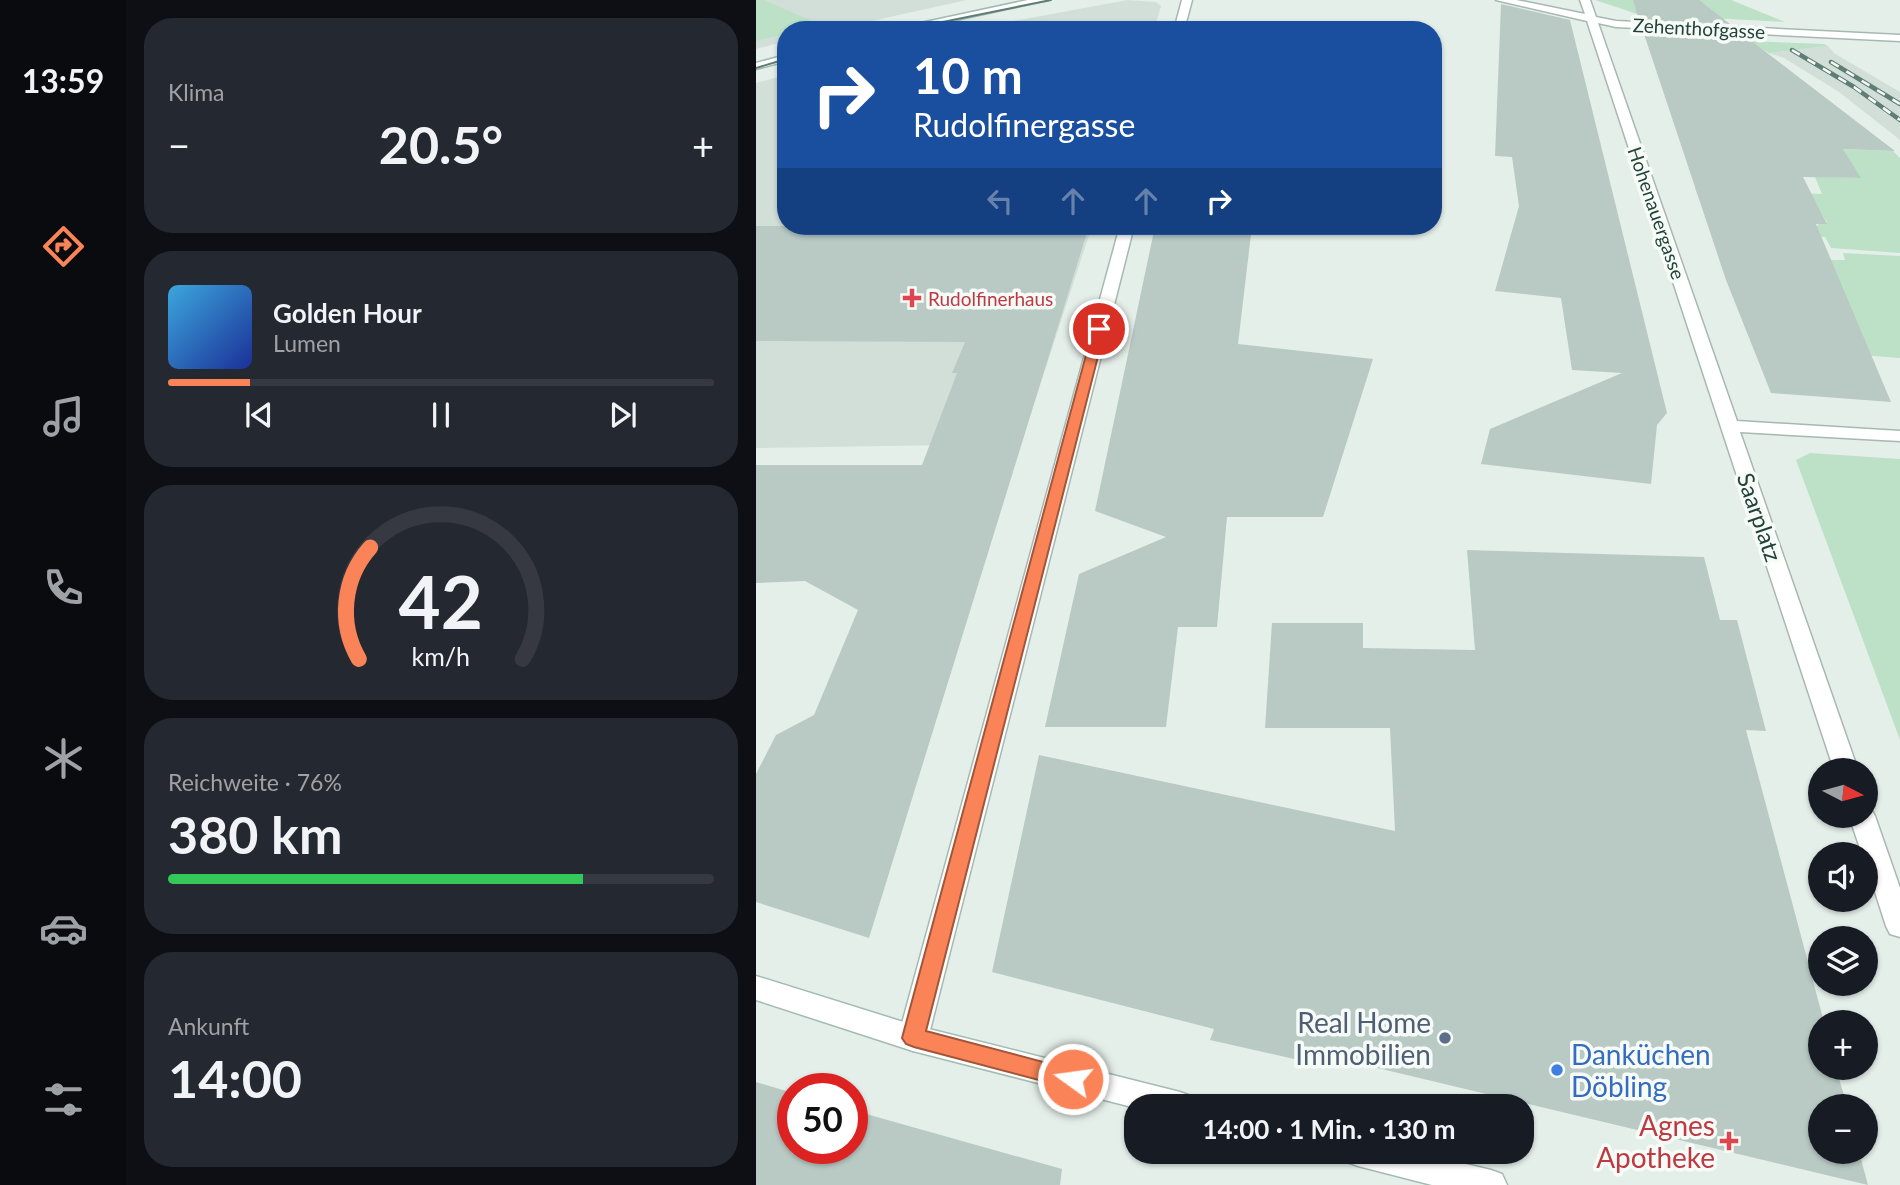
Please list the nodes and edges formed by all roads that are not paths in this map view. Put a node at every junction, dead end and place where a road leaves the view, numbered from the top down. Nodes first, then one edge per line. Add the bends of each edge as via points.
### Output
1 (1043, 0) edge
2 (1187, 0) edge
3 (1501, 0) edge
4 (1585, 0) edge
5 (1592, 20) junction
6 (938, 21) edge
7 (1181, 21) edge
8 (1900, 38) edge
9 (777, 60) edge
10 (756, 66) edge
11 (1125, 235) edge
12 (1729, 426) junction
13 (1900, 436) edge
14 (1842, 758) edge
15 (1866, 828) edge
16 (1900, 926) edge
17 (756, 988) edge
18 (914, 1038) junction
19 (1133, 1094) edge
20 (1406, 1164) edge
21 (1491, 1185) edge

1 - 6 street
2 - 7 street
3 - 5 street, Zehenthofgasse
4 - 5 street, Hohenauergasse
5 - 8 street, Zehenthofgasse
5 - 12 street, Hohenauergasse
9 - 10 street
11 - 18 street
12 - 13 street
12 - 14 street, Saarplatz
15 - 16 street
17 - 18 street
18 - 19 street
20 - 21 street

